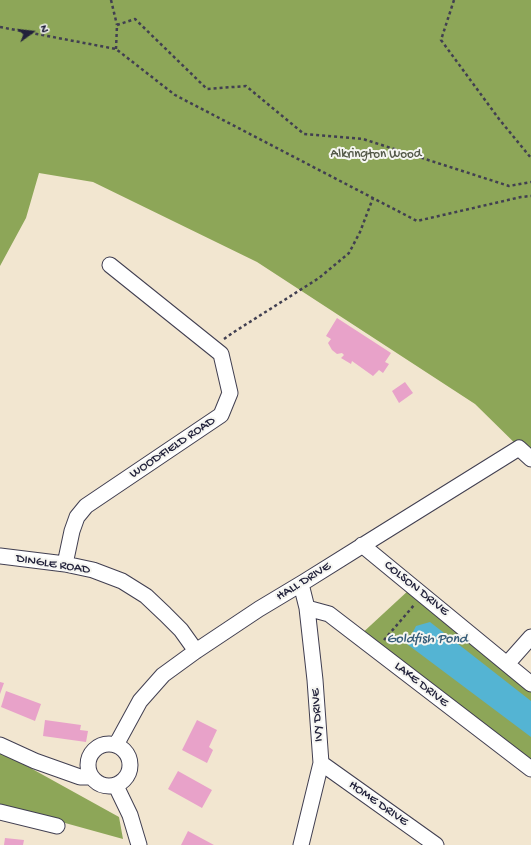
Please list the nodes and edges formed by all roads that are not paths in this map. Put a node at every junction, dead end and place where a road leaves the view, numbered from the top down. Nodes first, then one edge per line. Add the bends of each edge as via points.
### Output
1 (110, 265) dead end
2 (531, 459) edge
3 (362, 545) junction
4 (0, 556) edge
5 (65, 564) junction
6 (301, 584) junction
7 (307, 608) junction
8 (531, 637) edge
9 (196, 651) junction
10 (507, 664) junction
11 (531, 684) edge
12 (116, 744) junction
13 (0, 745) edge
14 (321, 763) junction
15 (531, 769) edge
16 (91, 777) junction
17 (116, 786) junction
18 (0, 812) edge
19 (56, 826) dead end
20 (139, 845) edge
21 (301, 845) edge
22 (436, 845) edge

1 - 5 street, WOODFIELD ROAD via 220,354 230,393 221,415 86,506 77,517
2 - 3 street, HALL DRIVE via 519,448
3 - 6 street, HALL DRIVE
3 - 10 street, COLSON DRIVE
4 - 5 street, DINGLE ROAD
5 - 9 street, DINGLE ROAD via 122,581 146,596 181,630
6 - 7 street, IVY DRIVE
6 - 9 street, HALL DRIVE
7 - 14 street, IVY DRIVE
7 - 15 street, LAKE DRIVE via 329,614
8 - 10 street
9 - 12 street, HALL DRIVE via 163,675 140,701
10 - 11 street, COLSON DRIVE
12 - 16 street via 104,744 94,749 88,760
12 - 17 street via 127,752 131,765 127,778
13 - 16 street via 80,777
14 - 21 street, IVY DRIVE
14 - 22 street, HOME DRIVE
16 - 17 street via 102,785
17 - 20 street via 130,815
18 - 19 street

